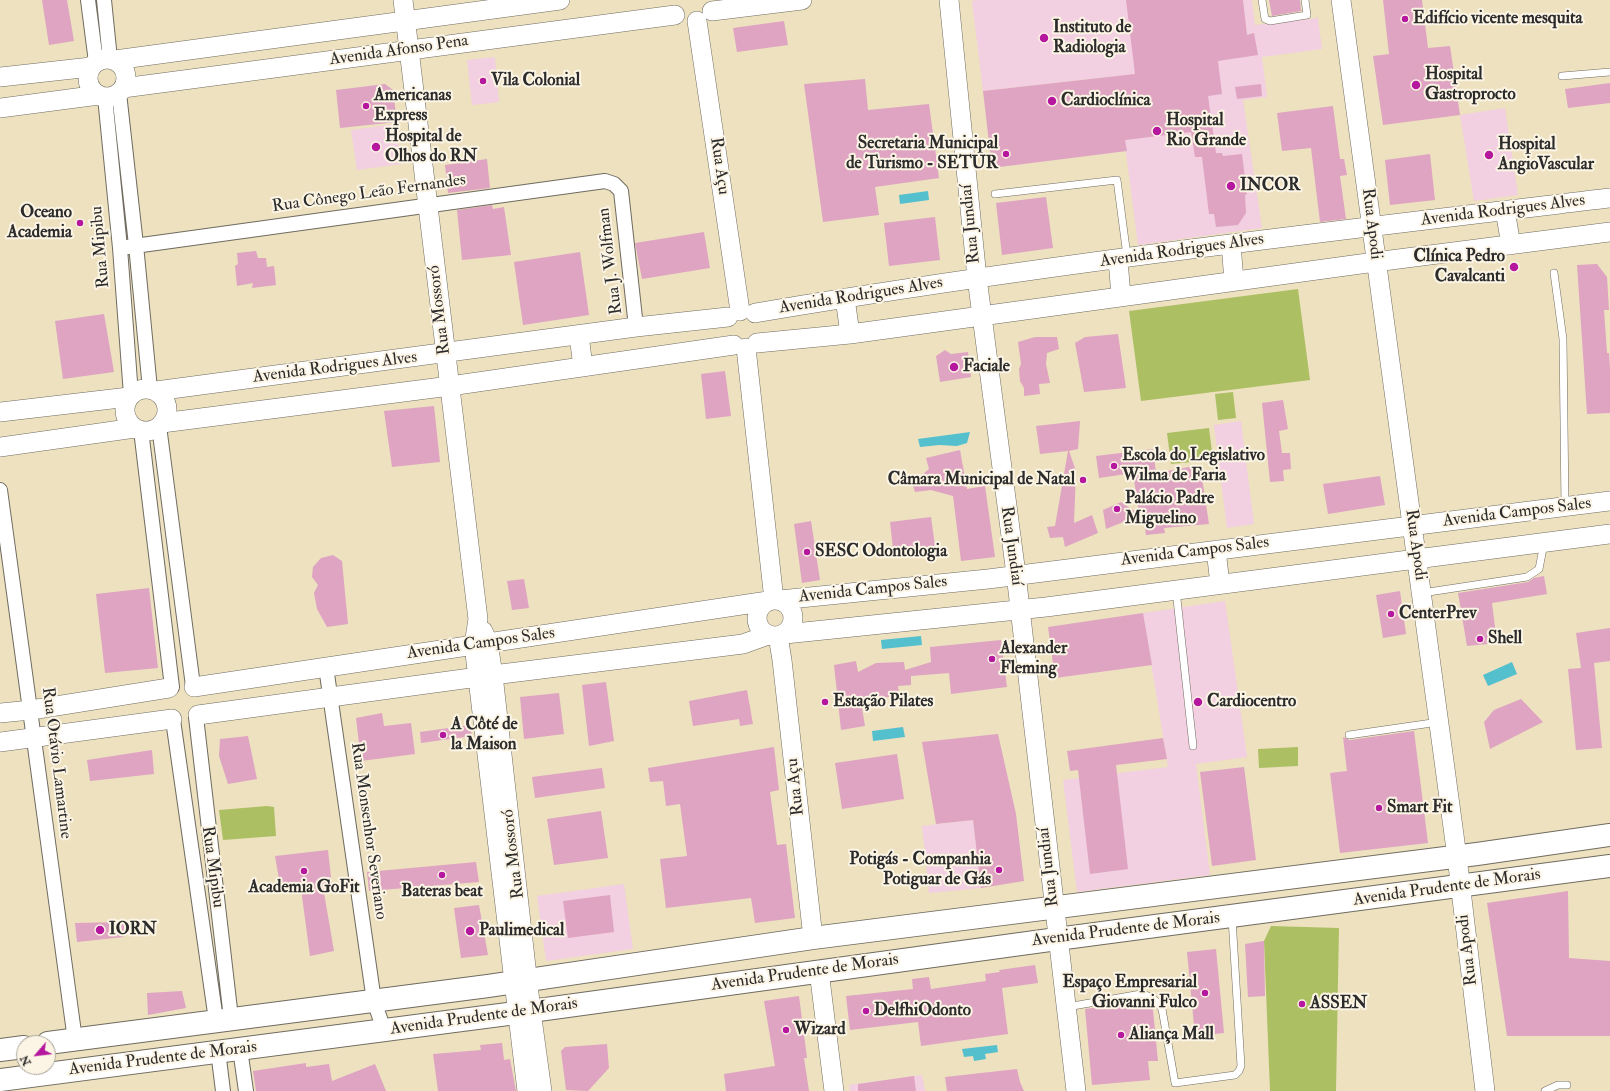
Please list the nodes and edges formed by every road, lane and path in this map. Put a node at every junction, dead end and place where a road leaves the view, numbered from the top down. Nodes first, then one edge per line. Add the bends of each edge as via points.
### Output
1 (88, 0) edge
2 (104, 0) edge
3 (404, 0) edge
4 (560, 0) edge
5 (802, 0) edge
6 (949, 0) edge
7 (1262, 0) edge
8 (1305, 0) edge
9 (1341, 0) edge
10 (671, 8) edge
11 (708, 11) edge
12 (406, 21) junction
13 (409, 49) junction
14 (103, 62) junction
15 (1610, 72) edge
16 (1562, 76) dead end
17 (0, 77) edge
18 (111, 93) junction
19 (0, 108) edge
20 (621, 191) joint
21 (995, 194) dead end
22 (1609, 203) edge
23 (428, 204) junction
24 (1505, 210) junction
25 (1371, 227) junction
26 (1610, 232) edge
27 (136, 244) junction
28 (1231, 244) junction
29 (1511, 245) junction
30 (120, 248) junction
31 (1123, 259) junction
32 (1375, 262) junction
33 (1554, 273) dead end
34 (977, 278) junction
35 (1234, 281) junction
36 (1121, 296) junction
37 (845, 298) junction
38 (741, 314) junction
39 (982, 315) junction
40 (636, 327) junction
41 (850, 334) junction
42 (579, 335) junction
43 (746, 345) junction
44 (445, 354) junction
45 (583, 367) junction
46 (450, 386) junction
47 (153, 390) junction
48 (130, 396) junction
49 (0, 412) edge
50 (161, 425) junction
51 (138, 429) junction
52 (0, 447) edge
53 (0, 490) edge
54 (1610, 501) edge
55 (1565, 507) junction
56 (1413, 526) junction
57 (1610, 534) edge
58 (1544, 542) junction
59 (1216, 550) junction
60 (1417, 558) junction
61 (1016, 574) junction
62 (1220, 584) junction
63 (1176, 590) junction
64 (1422, 593) junction
65 (774, 601) junction
66 (1019, 610) junction
67 (777, 635) junction
68 (481, 644) junction
69 (326, 667) junction
70 (486, 676) junction
71 (194, 687) junction
72 (170, 688) junction
73 (330, 697) junction
74 (31, 710) junction
75 (0, 713) edge
76 (197, 716) junction
77 (172, 720) junction
78 (1439, 722) junction
79 (1349, 735) dead end
80 (34, 738) junction
81 (0, 742) edge
82 (1193, 746) dead end
83 (1610, 836) edge
84 (1457, 857) junction
85 (1610, 866) edge
86 (1460, 886) junction
87 (1054, 906) junction
88 (1232, 916) junction
89 (813, 938) junction
90 (1058, 939) junction
91 (678, 958) junction
92 (819, 971) junction
93 (521, 981) junction
94 (680, 990) junction
95 (374, 1001) junction
96 (1066, 1007) junction
97 (524, 1012) junction
98 (223, 1019) junction
99 (384, 1030) junction
100 (122, 1034) junction
101 (75, 1040) junction
102 (56, 1042) edge
103 (16, 1048) edge
104 (240, 1049) junction
105 (0, 1050) edge
106 (218, 1051) junction
107 (127, 1064) junction
108 (0, 1080) edge
109 (1567, 1085) dead end
110 (223, 1091) edge
111 (246, 1091) edge
112 (527, 1091) edge
113 (542, 1091) edge
114 (834, 1091) edge
115 (1076, 1091) edge
116 (1485, 1091) edge
117 (1545, 1091) edge

1 - 14 street
2 - 14 street
3 - 12 main road, Rua Mossoró
4 - 12 main road, Avenida Afonso Pena
5 - 11 main road
6 - 34 main road, Rua Jundiaí
7 - 8 lane via 1264,18 1270,21 1307,15
9 - 25 main road, Rua Apodi
10 - 11 main road via 689,21
10 - 13 main road, Avenida Afonso Pena
11 - 38 main road, Rua Açu
12 - 13 main road, Rua Mossoró
12 - 14 main road, Avenida Afonso Pena
13 - 18 main road, Avenida Afonso Pena
13 - 23 main road, Rua Mossoró
14 - 17 main road, Avenida Afonso Pena
14 - 18 main road via 88,80 94,91
14 - 18 main road via 120,64 126,76
15 - 16 lane
18 - 19 main road, Avenida Afonso Pena
18 - 27 street, Rua Mipibu
18 - 30 street, Rua Mipibu
20 - 23 street, Rua Cônego Leão Fernandes via 614,184 605,181
20 - 40 street, Rua J. Wolfman
21 - 31 lane via 1118,180
22 - 24 main road, Avenida Rodrigues Alves
23 - 27 street, Rua Cônego Leão Fernandes
23 - 44 main road, Rua Mossoró
24 - 25 main road, Avenida Rodrigues Alves
24 - 29 main road
25 - 28 main road, Avenida Rodrigues Alves via 1256,238
25 - 32 main road, Rua Apodi
26 - 29 main road, Avenida Rodrigues Alves
27 - 30 street, Rua Cônego Leão Fernandes
27 - 47 street, Rua Mipibu
28 - 31 main road, Avenida Rodrigues Alves
28 - 35 main road
29 - 32 main road, Avenida Rodrigues Alves
30 - 48 street, Rua Mipibu
31 - 34 main road, Avenida Rodrigues Alves
31 - 36 main road
32 - 35 main road, Avenida Rodrigues Alves
32 - 56 main road, Rua Apodi
33 - 55 lane via 1563,339
34 - 37 main road, Avenida Rodrigues Alves
34 - 39 main road, Rua Jundiaí
35 - 36 main road, Avenida Rodrigues Alves
36 - 39 main road, Avenida Rodrigues Alves
37 - 38 main road, Avenida Rodrigues Alves
37 - 41 main road
38 - 40 main road, Avenida Rodrigues Alves
38 - 43 main road via 726,332 729,340
38 - 43 main road via 763,324 762,338
39 - 41 main road, Avenida Rodrigues Alves
39 - 61 main road, Rua Jundiaí
40 - 42 main road, Avenida Rodrigues Alves
41 - 43 main road, Avenida Rodrigues Alves
42 - 44 main road, Avenida Rodrigues Alves
42 - 45 main road
43 - 45 main road, Avenida Rodrigues Alves
43 - 65 main road
44 - 46 main road, Rua Mossoró
44 - 47 main road, Avenida Rodrigues Alves
45 - 46 main road, Avenida Rodrigues Alves
46 - 50 main road, Avenida Rodrigues Alves
46 - 68 main road, Rua Mossoró
47 - 48 main road via 137,391
47 - 50 main road via 163,397 166,406 166,415
48 - 49 main road
48 - 51 main road via 125,408 128,420
50 - 51 main road via 147,431
50 - 71 street
51 - 52 main road
51 - 72 street
53 - 74 street, Rua Otávio Lamartine
54 - 55 main road, Avenida Campos Sales
55 - 56 main road, Avenida Campos Sales
56 - 59 main road, Avenida Campos Sales
56 - 60 main road, Rua Apodi
57 - 58 main road, Avenida Campos Sales
58 - 60 main road, Avenida Campos Sales
58 - 64 lane via 1538,569 1527,577
59 - 61 main road, Avenida Campos Sales
59 - 62 main road
60 - 62 main road, Avenida Campos Sales
60 - 64 main road, Rua Apodi
61 - 65 main road, Avenida Campos Sales
61 - 66 main road, Rua Jundiaí
62 - 63 main road, Avenida Campos Sales
63 - 66 main road, Avenida Campos Sales
63 - 82 lane
64 - 78 main road, Rua Apodi
65 - 67 main road via 785,603 793,612 792,624
65 - 67 main road via 759,610 757,622 763,632
65 - 68 main road, Avenida Campos Sales
66 - 67 main road, Avenida Campos Sales
66 - 87 main road, Rua Jundiaí
67 - 70 main road, Avenida Campos Sales via 743,644
67 - 89 main road, Rua Açu via 782,660
68 - 69 main road, Avenida Campos Sales
68 - 70 main road, Rua Mossoró
69 - 71 main road, Avenida Campos Sales
69 - 73 street, Rua Monsenhor Severiano
70 - 73 main road, Avenida Campos Sales
70 - 93 main road, Rua Mossoró
71 - 72 main road via 180,683
71 - 76 main road via 202,700
72 - 74 main road
72 - 77 main road via 165,693 163,705 167,716
73 - 76 main road, Avenida Campos Sales
73 - 95 street, Rua Monsenhor Severiano
74 - 75 main road
74 - 80 street, Rua Otávio Lamartine
76 - 77 main road via 186,722
76 - 98 street, Rua Mipibu
77 - 80 main road
77 - 98 street, Rua Mipibu
78 - 79 lane
78 - 84 main road, Rua Apodi
80 - 81 main road
80 - 101 street, Rua Otávio Lamartine
83 - 84 main road, Avenida Prudente de Morais
84 - 86 main road, Rua Apodi
84 - 87 main road, Avenida Prudente de Morais via 1275,876
85 - 86 main road, Avenida Prudente de Morais
86 - 88 main road, Avenida Prudente de Morais
86 - 116 main road, Rua Apodi
87 - 89 main road, Avenida Prudente de Morais
87 - 90 main road, Rua Jundiaí
88 - 90 main road, Avenida Prudente de Morais
88 - 96 lane via 1241,1066 1235,1075 1175,1084 1162,1010 1157,1001 1150,996 1141,994
89 - 91 main road, Avenida Prudente de Morais
90 - 92 main road, Avenida Prudente de Morais
90 - 96 main road, Rua Jundiaí
91 - 93 main road, Avenida Prudente de Morais
91 - 94 main road
92 - 94 main road, Avenida Prudente de Morais
92 - 114 main road
93 - 95 main road, Avenida Prudente de Morais
93 - 97 main road, Rua Mossoró
94 - 97 main road, Avenida Prudente de Morais
95 - 98 main road, Avenida Prudente de Morais
95 - 99 street, Rua Monsenhor Severiano
96 - 115 main road, Rua Jundiaí
97 - 99 main road, Avenida Prudente de Morais
97 - 112 main road, Rua Mossoró
97 - 113 main road, Rua Mossoró
98 - 100 main road, Avenida Prudente de Morais
99 - 104 main road, Avenida Prudente de Morais
100 - 101 main road, Avenida Prudente de Morais
100 - 107 main road via 135,1048 135,1055
101 - 102 main road, Avenida Prudente de Morais
103 - 105 main road
104 - 106 main road, Avenida Prudente de Morais
104 - 111 street
106 - 107 main road, Avenida Prudente de Morais
106 - 110 street
107 - 108 main road, Avenida Prudente de Morais
109 - 117 lane

